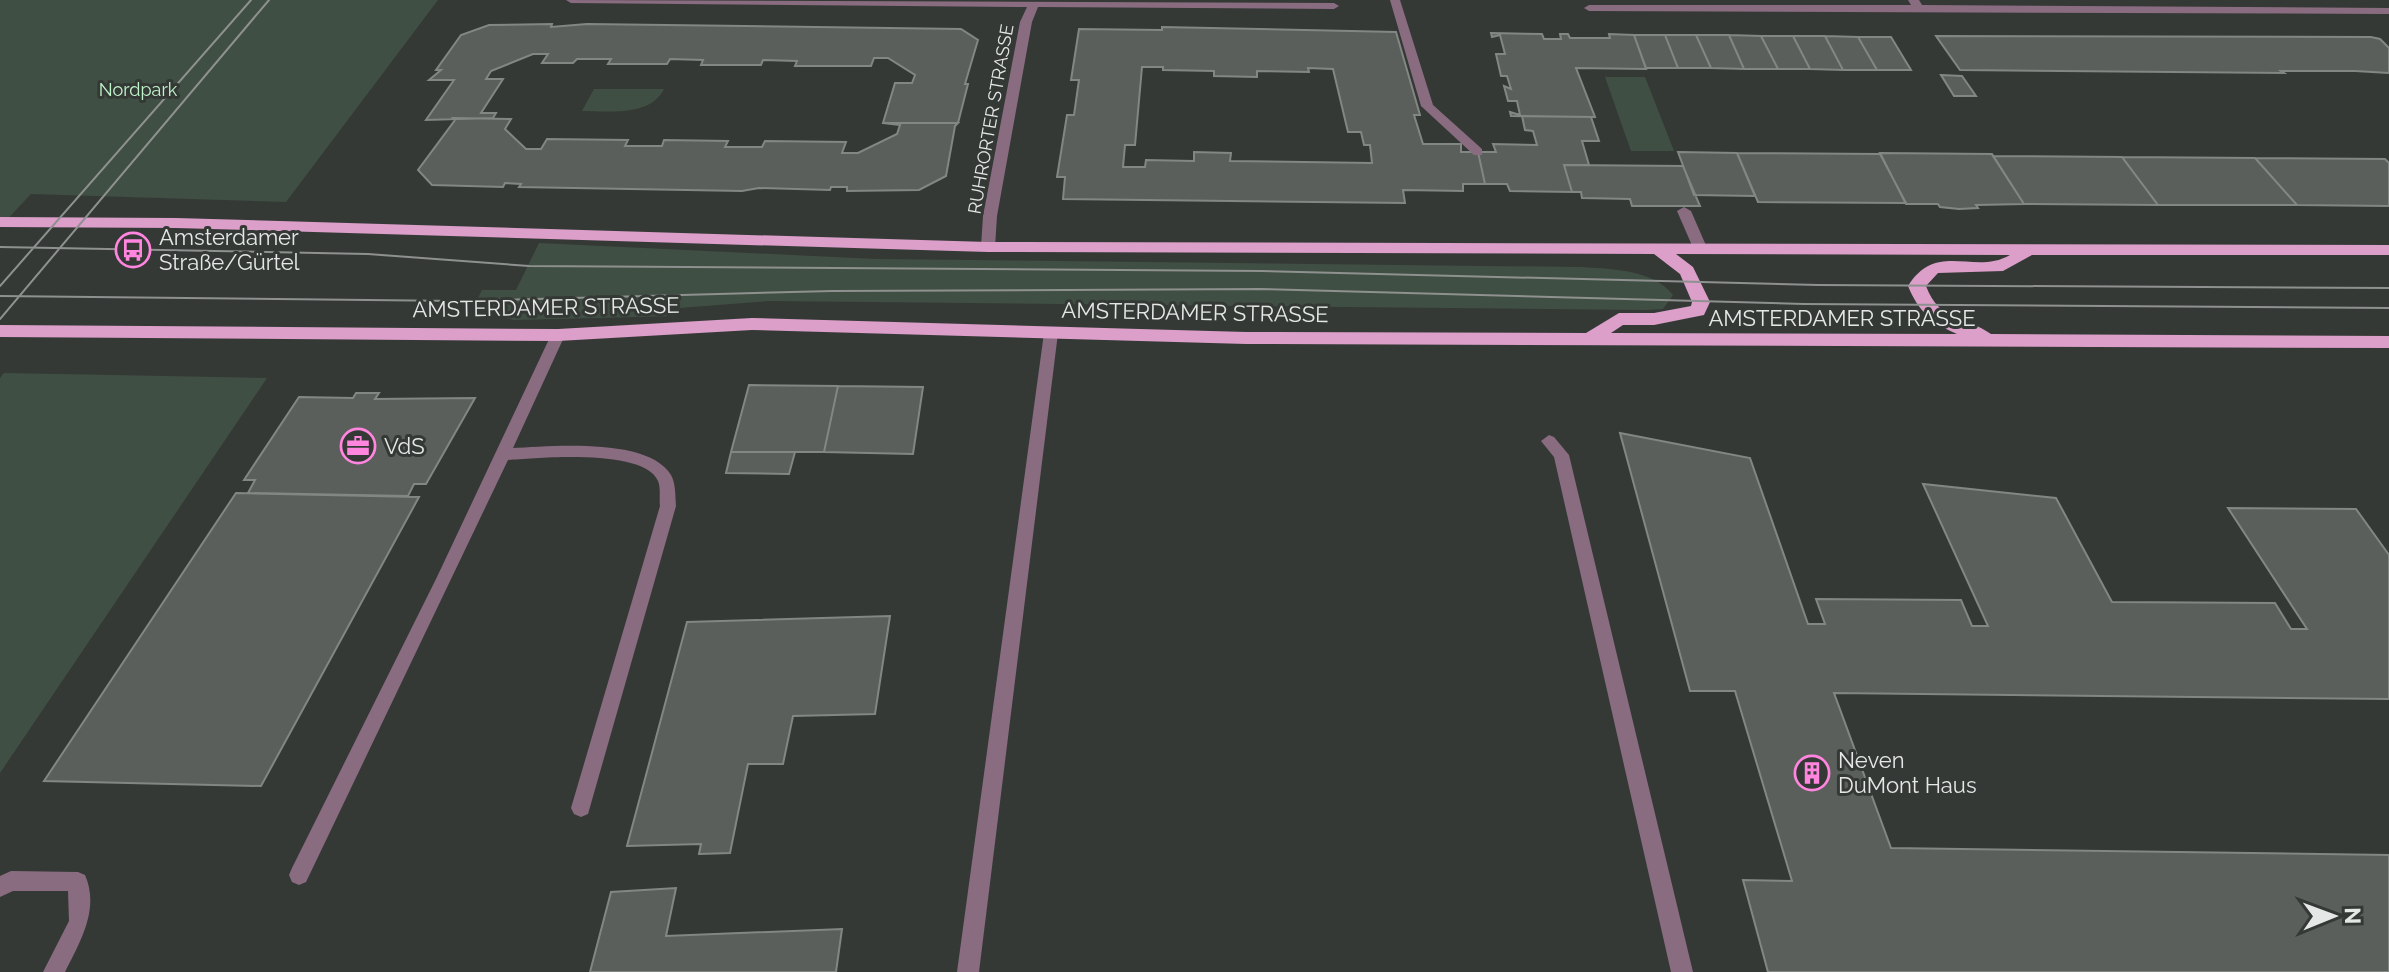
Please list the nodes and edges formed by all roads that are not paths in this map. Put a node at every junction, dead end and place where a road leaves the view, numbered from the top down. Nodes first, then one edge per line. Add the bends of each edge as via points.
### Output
1 (571, 0) edge
2 (1395, 0) edge
3 (1036, 2) edge
4 (1916, 4) edge
5 (1334, 6) dead end
6 (1589, 8) dead end
7 (2389, 11) edge
8 (1478, 152) dead end
9 (1684, 211) dead end
10 (0, 222) edge
11 (988, 247) junction
12 (1659, 249) junction
13 (1701, 250) junction
14 (2389, 250) edge
15 (2028, 251) junction
16 (0, 331) edge
17 (1051, 333) junction
18 (558, 335) junction
19 (1590, 339) junction
20 (2389, 342) edge
21 (2005, 343) junction
22 (1549, 441) dead end
23 (503, 454) junction
24 (581, 808) dead end
25 (299, 875) dead end
26 (0, 887) edge
27 (54, 972) edge
28 (968, 972) edge
29 (1682, 972) edge

1 - 3 street
2 - 8 street via 1427,106
3 - 5 street
3 - 11 street, RUHRORTER STRASSE via 1026,22
4 - 6 street
4 - 7 street
9 - 13 street
10 - 11 main road
11 - 12 main road
12 - 13 main road
12 - 19 main road via 1687,271 1701,302 1698,311 1619,319
13 - 15 main road
14 - 15 main road
15 - 21 main road via 2003,265 1927,270 1917,286 1927,306 1943,320
16 - 18 main road, AMSTERDAMER STRASSE
17 - 18 main road, AMSTERDAMER STRASSE via 752,324
17 - 19 main road, AMSTERDAMER STRASSE
17 - 28 street
18 - 23 street
19 - 21 main road, AMSTERDAMER STRASSE
20 - 21 main road, AMSTERDAMER STRASSE
22 - 29 street via 1561,455
23 - 24 street via 617,455 650,462 665,477 668,506
23 - 25 street
26 - 27 street via 11,881 78,882 79,922

